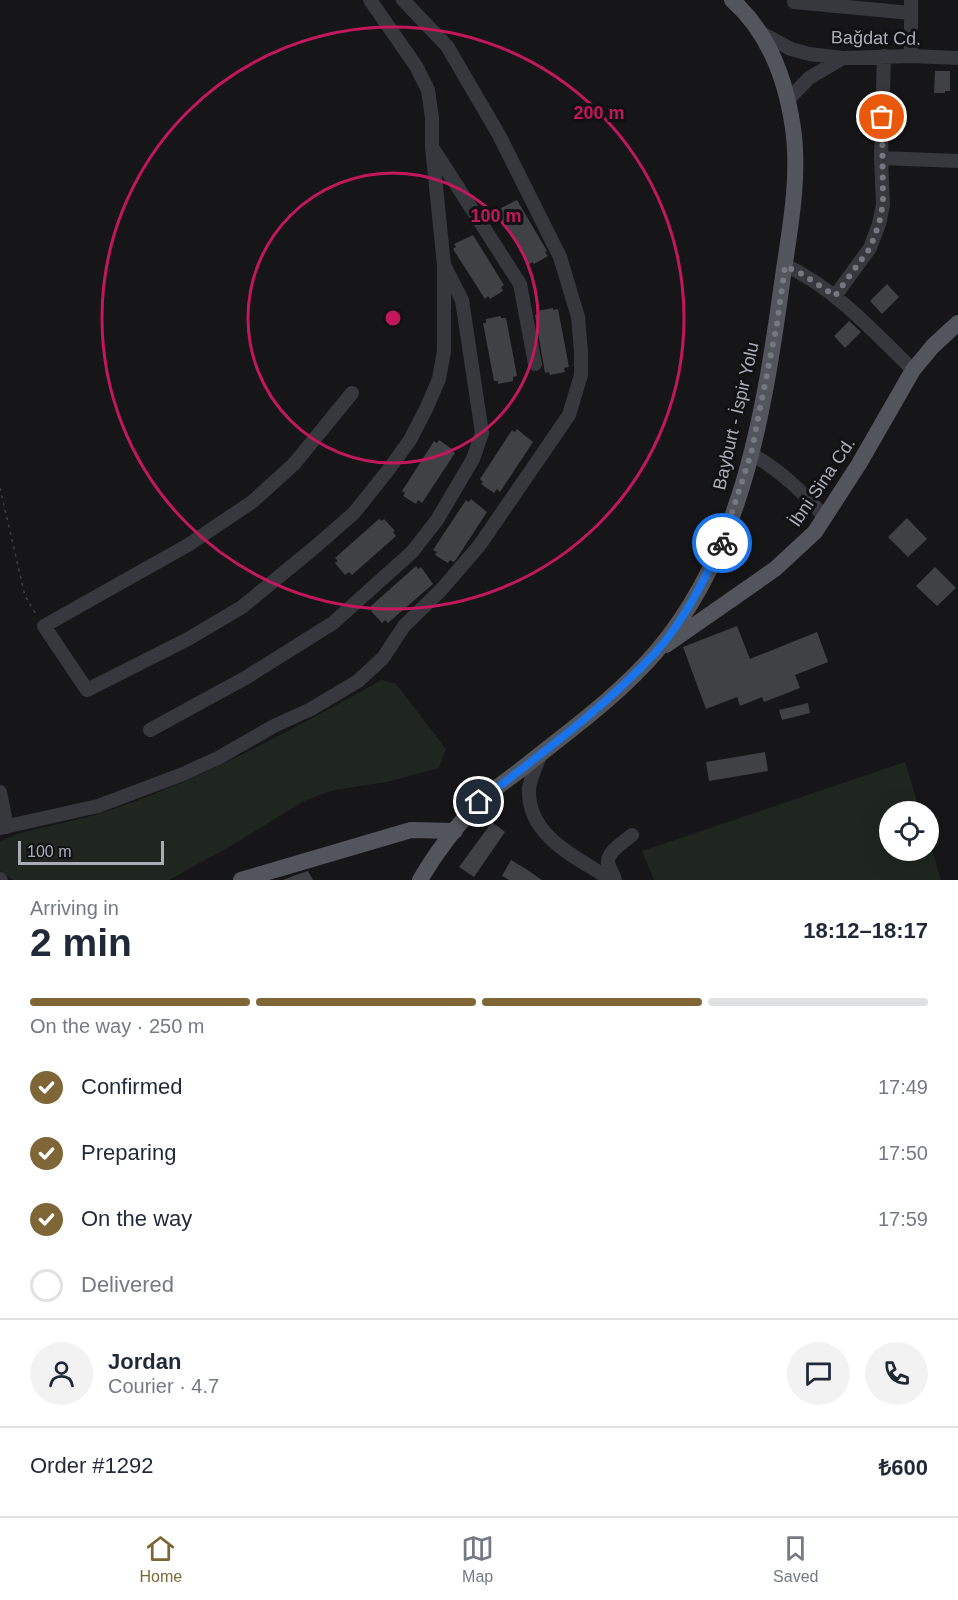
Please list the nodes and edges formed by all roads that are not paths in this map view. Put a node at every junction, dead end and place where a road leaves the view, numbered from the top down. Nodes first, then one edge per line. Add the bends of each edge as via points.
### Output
1 (370, 0) edge
2 (403, 0) edge
3 (732, 0) edge
4 (794, 2) dead end
5 (911, 6) edge
6 (761, 33) junction
7 (884, 56) junction
8 (911, 56) junction
9 (843, 58) junction
10 (958, 58) edge
11 (787, 101) junction
12 (432, 147) junction
13 (881, 158) junction
14 (958, 161) edge
15 (444, 265) junction
16 (785, 266) junction
17 (835, 296) junction
18 (958, 323) edge
19 (535, 364) dead end
20 (913, 370) junction
21 (352, 393) dead end
22 (751, 454) junction
23 (825, 517) junction
24 (655, 652) junction
25 (150, 730) dead end
26 (541, 754) junction
27 (0, 792) edge
28 (3, 828) edge
29 (455, 831) junction
30 (632, 835) dead end
31 (241, 880) edge
32 (420, 880) edge
33 (614, 880) edge

1 - 12 street via 428,90
2 - 28 street via 447,46 499,135 560,257 578,317 581,352 581,375 569,415 479,546 404,626 383,658 358,681 218,759 183,774 98,806
3 - 6 main road, Bayburt - İspir Yolu
4 - 5 street
5 - 8 street
6 - 9 street, Bağdat Cd. via 791,50
6 - 11 main road, Bayburt - İspir Yolu
7 - 8 street, Bağdat Cd.
7 - 9 street, Bağdat Cd.
7 - 13 street
8 - 10 street, Bağdat Cd.
9 - 11 street via 809,78
11 - 16 main road, Bayburt - İspir Yolu via 795,171
12 - 15 street
12 - 19 street via 520,284
13 - 14 street
13 - 17 street via 883,204 879,224 870,248
15 - 21 street via 444,351 439,379 410,440 354,513 242,607 87,690 44,626 189,545 245,507 294,464
15 - 25 street via 462,300 482,433 473,459 437,520 412,552 333,623 247,677
16 - 17 street
16 - 22 main road, Bayburt - İspir Yolu
17 - 20 street
18 - 20 main road, İbni Sina Cd.
20 - 23 main road, İbni Sina Cd.
22 - 23 street via 786,477
22 - 24 main road, Bayburt - İspir Yolu via 720,548 687,611
23 - 24 main road, İbni Sina Cd. via 775,569
24 - 26 main road, Bayburt - İspir Yolu
26 - 29 main road, Bayburt - İspir Yolu via 479,802
26 - 33 street via 529,787 536,821 565,851
27 - 28 street
29 - 31 main road via 411,830
29 - 32 main road, Bayburt - İspir Yolu
30 - 33 street via 608,860

